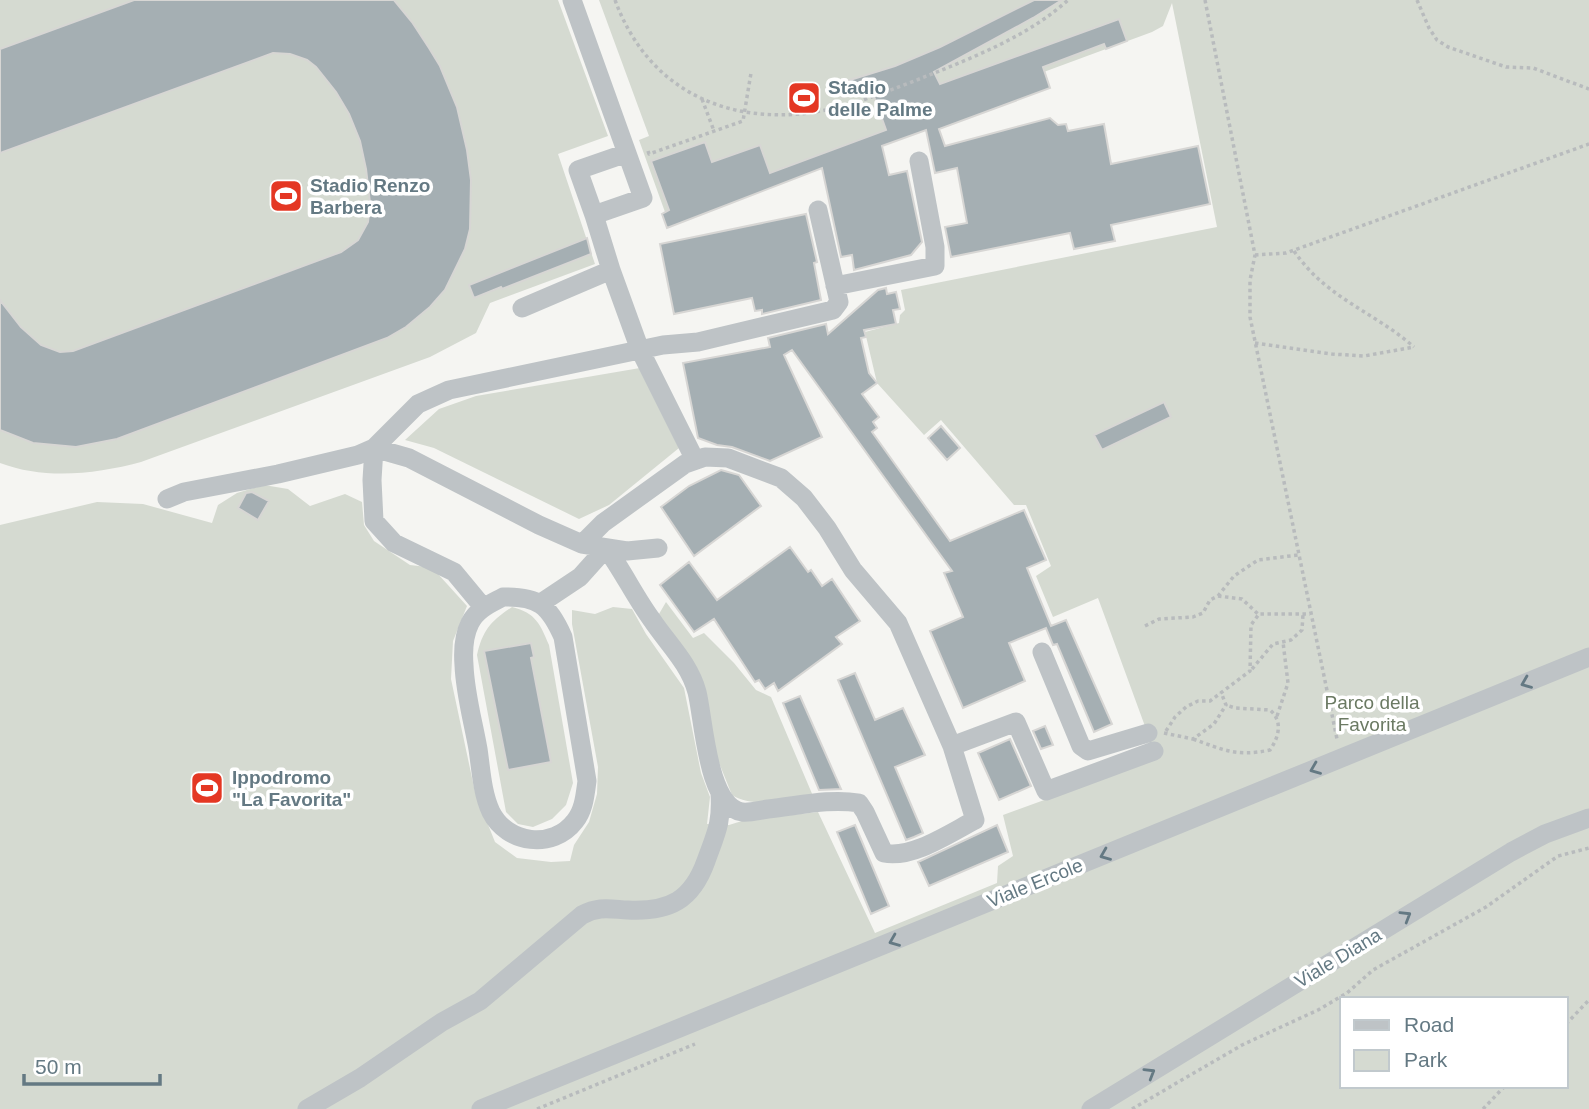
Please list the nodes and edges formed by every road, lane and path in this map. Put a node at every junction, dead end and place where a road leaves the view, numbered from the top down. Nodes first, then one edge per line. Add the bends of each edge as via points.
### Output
1 (572, 0) edge
2 (615, 0) edge
3 (1068, 0) edge
4 (1205, 0) edge
5 (1417, 0) edge
6 (751, 73) dead end
7 (1589, 89) edge
8 (702, 99) junction
9 (745, 113) junction
10 (714, 131) junction
11 (1589, 144) edge
12 (637, 150) junction
13 (919, 161) dead end
14 (818, 210) dead end
15 (594, 215) junction
16 (1294, 250) junction
17 (1255, 255) junction
18 (611, 270) junction
19 (835, 286) junction
20 (522, 308) dead end
21 (1255, 343) junction
22 (640, 350) junction
23 (374, 448) junction
24 (695, 460) junction
25 (167, 499) dead end
26 (582, 544) junction
27 (607, 548) junction
28 (658, 548) dead end
29 (1298, 555) junction
30 (1218, 596) junction
31 (541, 603) junction
32 (483, 607) junction
33 (1259, 614) junction
34 (1303, 614) junction
35 (1310, 614) junction
36 (1145, 626) dead end
37 (1283, 642) junction
38 (1042, 652) dead end
39 (1589, 657) edge
40 (1250, 671) junction
41 (1221, 692) junction
42 (1226, 705) junction
43 (1277, 716) junction
44 (1155, 739) junction
45 (1193, 739) junction
46 (952, 746) junction
47 (1340, 759) junction
48 (720, 793) junction
49 (1589, 818) edge
50 (1589, 848) edge
51 (1340, 997) edge
52 (1340, 997) edge
53 (1589, 1000) edge
54 (1568, 1022) edge
55 (1503, 1088) edge
56 (307, 1109) edge
57 (481, 1109) edge
58 (1091, 1109) edge
59 (1132, 1109) edge
60 (1483, 1109) edge

1 - 12 street
2 - 8 path via 631,35 657,69
3 - 9 path via 1017,35 901,86 802,114
4 - 17 path
5 - 7 path via 1429,28 1448,47 1506,67 1532,68
6 - 9 path
8 - 9 path
8 - 10 path
9 - 10 path via 743,121
10 - 12 path via 649,154
11 - 16 path
12 - 15 street via 643,198
12 - 15 street via 578,170
13 - 19 street via 935,247 934,266
14 - 19 street
15 - 18 street
16 - 17 path
16 - 21 path via 1318,280 1348,304 1369,313 1414,346 1364,356
17 - 21 path via 1250,317
18 - 20 street
18 - 22 street
19 - 22 street via 839,302 833,310 698,342
21 - 29 path
22 - 23 street via 449,390 418,404
22 - 24 street
23 - 25 street
23 - 26 street via 409,458
23 - 32 street via 374,521 394,543 454,572
24 - 26 street via 603,523
24 - 46 street via 728,458 781,478 804,498 853,570 898,622
26 - 27 street
27 - 28 street
27 - 31 street via 580,577
27 - 48 street via 651,620 689,670
29 - 30 path via 1258,559 1234,576
29 - 35 path
30 - 33 path via 1242,599
30 - 36 path via 1203,613 1159,619
31 - 32 street via 503,597
31 - 32 street via 554,616 563,636 587,781 576,820 565,832 533,841 505,829 491,812 485,792 464,667 471,623
33 - 34 path
33 - 40 path via 1251,625
34 - 35 path
34 - 37 path via 1302,630
35 - 47 path
37 - 40 path via 1273,644
37 - 43 path via 1288,683
38 - 44 street via 1088,751
39 -> 47 street, Viale Ercole
40 - 41 path
41 - 42 path
41 - 44 path via 1210,701 1186,707
42 - 43 path via 1270,710
42 - 45 path via 1214,724
43 - 45 path via 1276,742 1270,750 1228,753
44 - 45 path
44 - 46 street via 1046,791 1016,722
46 - 48 street via 975,820 896,856 884,853 859,803 743,812 731,808
47 -> 57 street, Viale Ercole
48 - 56 street via 720,827 700,879 674,905 595,908 582,915 480,1001
58 -> 49 street, Viale Diana via 1511,852
50 - 51 path via 1558,856 1486,907 1373,970
52 - 59 path via 1242,1045
53 - 54 path
55 - 60 path

